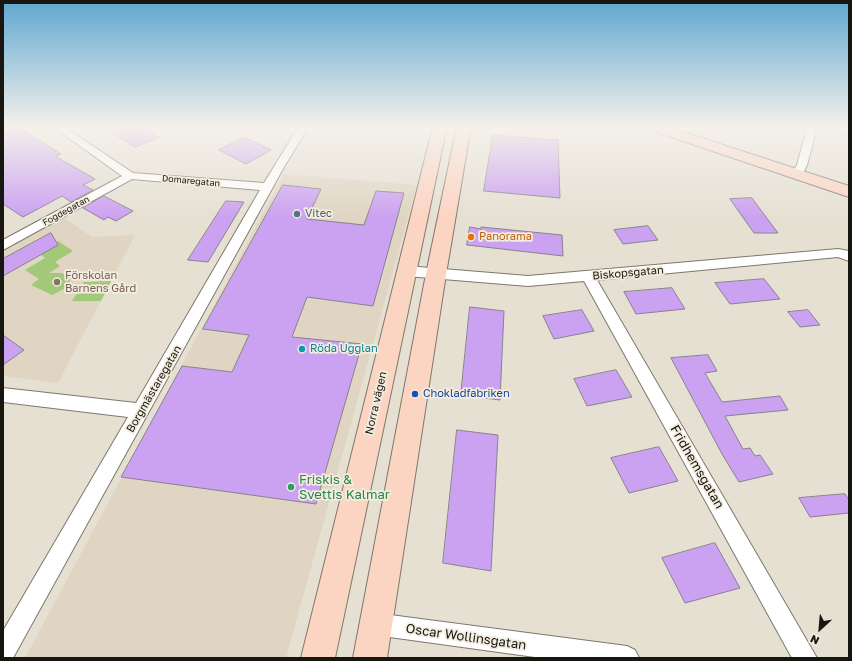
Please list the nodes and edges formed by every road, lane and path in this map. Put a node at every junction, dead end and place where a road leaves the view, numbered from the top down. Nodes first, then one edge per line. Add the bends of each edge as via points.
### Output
1 (102, 157) edge
2 (286, 157) edge
3 (433, 157) edge
4 (458, 157) edge
5 (756, 157) edge
6 (766, 157) edge
7 (804, 157) edge
8 (800, 170) junction
9 (130, 176) junction
10 (849, 180) edge
11 (268, 187) junction
12 (849, 192) edge
13 (3, 246) edge
14 (849, 256) edge
15 (406, 271) junction
16 (436, 274) junction
17 (589, 277) junction
18 (3, 395) edge
19 (142, 411) junction
20 (375, 624) junction
21 (3, 653) edge
22 (318, 658) edge
23 (370, 658) edge
24 (628, 658) edge
25 (805, 658) edge

1 - 9 street, Domaregatan
2 - 11 street, Borgmästaregatan
3 - 15 main road, Norra vägen
4 - 16 main road
5 - 8 main road
6 - 8 main road
7 - 8 street
8 - 10 main road
8 - 12 main road
9 - 11 street, Domaregatan
9 - 13 street, Fogdegatan
11 - 19 street, Borgmästaregatan
14 - 17 street, Biskopsgatan via 838,253
15 - 16 street, Biskopsgatan
15 - 22 main road, Norra vägen
16 - 17 street, Biskopsgatan via 528,281
16 - 20 main road
17 - 25 street, Fridhemsgatan
18 - 19 street
19 - 21 street, Borgmästaregatan
20 - 23 main road
20 - 24 street, Oscar Wollinsgatan

